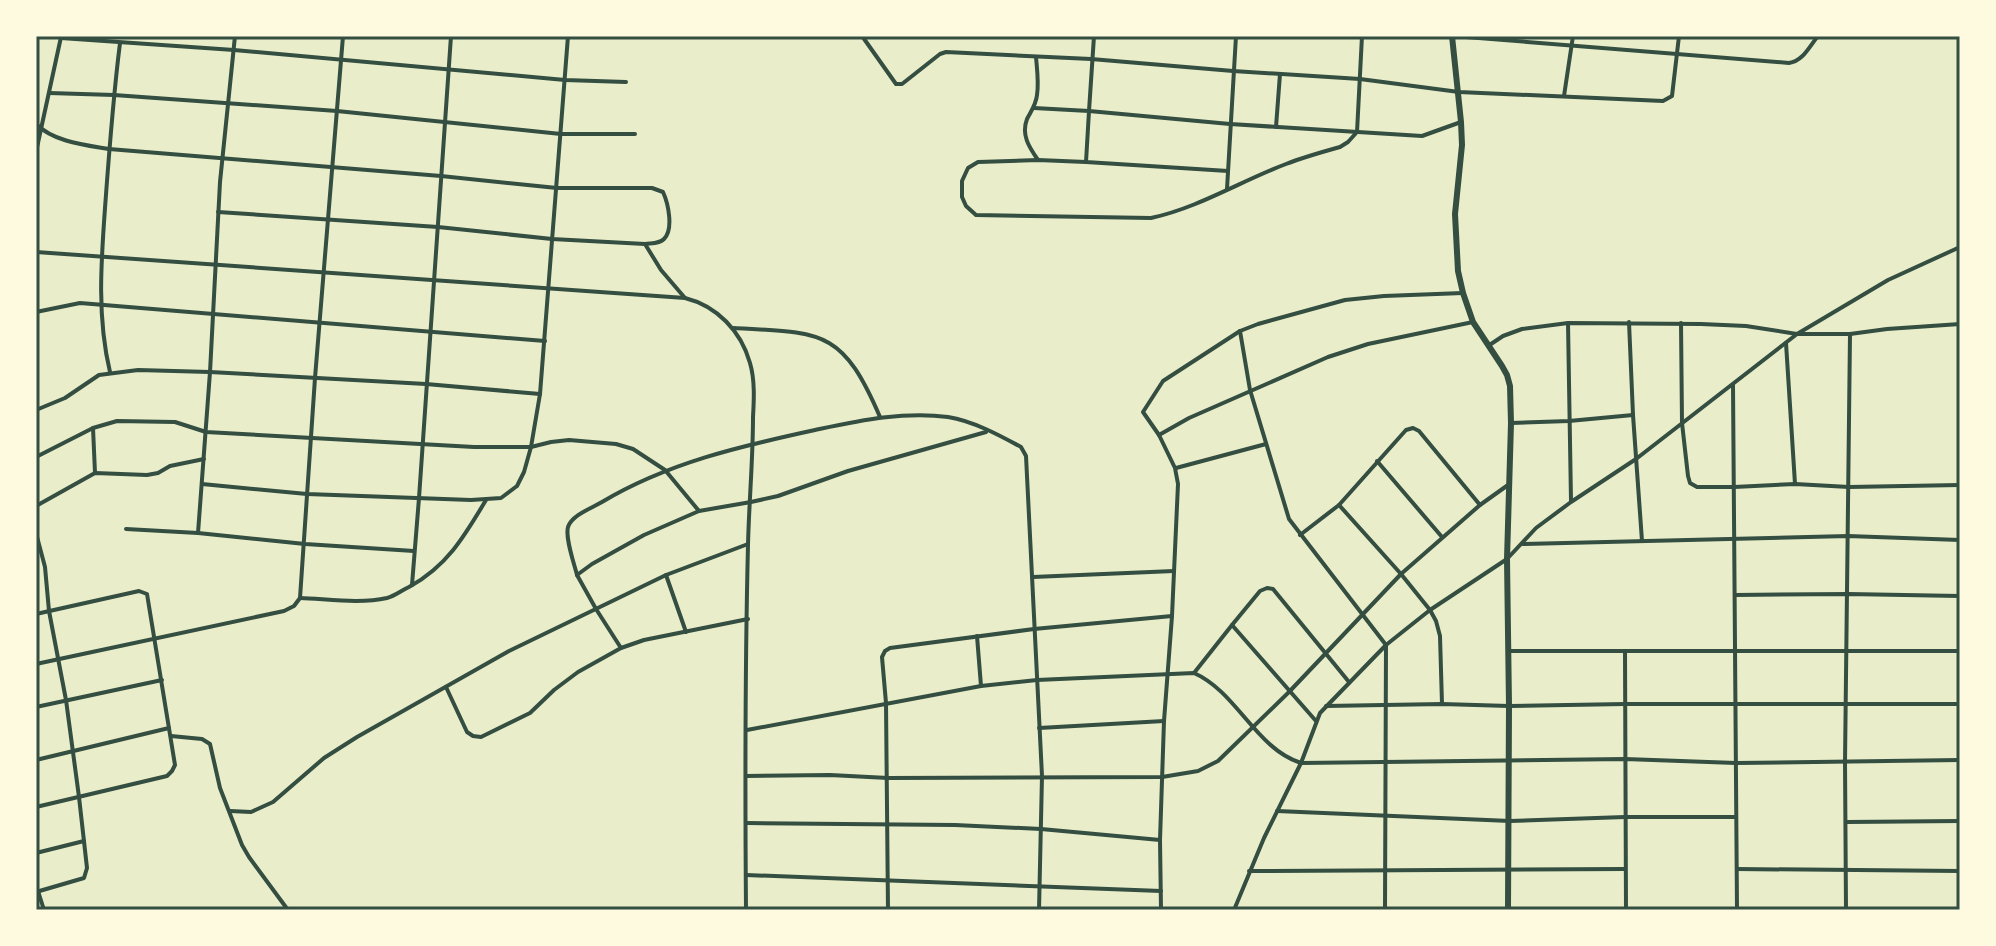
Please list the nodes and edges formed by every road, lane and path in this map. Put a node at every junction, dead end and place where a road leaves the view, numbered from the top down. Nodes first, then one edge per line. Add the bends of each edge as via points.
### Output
1 (235, 36) edge
2 (343, 36) edge
3 (451, 36) edge
4 (568, 36) edge
5 (862, 36) edge
6 (1094, 36) edge
7 (1236, 36) edge
8 (1362, 36) edge
9 (1451, 36) edge
10 (1573, 36) edge
11 (1679, 36) edge
12 (1818, 36) edge
13 (61, 37) edge
14 (120, 43) junction
15 (1572, 45) junction
16 (234, 50) junction
17 (1678, 53) junction
18 (1036, 56) junction
19 (1091, 59) junction
20 (341, 60) junction
21 (448, 70) junction
22 (1233, 71) junction
23 (1280, 74) junction
24 (1360, 79) junction
25 (565, 80) junction
26 (626, 82) dead end
27 (1459, 92) junction
28 (49, 93) junction
29 (114, 95) junction
30 (1564, 96) junction
31 (228, 103) junction
32 (1034, 108) junction
33 (337, 111) junction
34 (1089, 111) junction
35 (445, 121) junction
36 (1461, 122) junction
37 (36, 124) edge
38 (1230, 124) junction
39 (1276, 127) junction
40 (41, 129) junction
41 (1357, 132) junction
42 (561, 134) junction
43 (635, 134) dead end
44 (109, 149) junction
45 (36, 152) edge
46 (222, 159) junction
47 (1038, 160) junction
48 (1086, 162) junction
49 (332, 168) junction
50 (1228, 171) junction
51 (441, 176) junction
52 (557, 188) junction
53 (1227, 190) junction
54 (218, 212) junction
55 (328, 220) junction
56 (438, 227) junction
57 (552, 239) junction
58 (645, 244) junction
59 (1960, 247) edge
60 (36, 252) edge
61 (102, 255) junction
62 (215, 265) junction
63 (323, 273) junction
64 (434, 280) junction
65 (549, 289) junction
66 (1463, 293) junction
67 (685, 298) junction
68 (101, 305) junction
69 (36, 312) edge
70 (212, 315) junction
71 (1473, 322) junction
72 (1629, 322) junction
73 (1568, 323) junction
74 (1681, 323) junction
75 (319, 324) junction
76 (1960, 324) edge
77 (733, 328) junction
78 (1240, 331) junction
79 (430, 333) junction
80 (1797, 334) junction
81 (1850, 334) junction
82 (545, 341) junction
83 (1786, 343) junction
84 (1488, 346) junction
85 (110, 372) junction
86 (210, 372) junction
87 (315, 378) junction
88 (426, 384) junction
89 (1733, 385) junction
90 (1250, 390) junction
91 (540, 394) junction
92 (36, 410) edge
93 (1633, 415) junction
94 (880, 417) junction
95 (1569, 421) junction
96 (1511, 423) junction
97 (1682, 423) junction
98 (93, 428) junction
99 (206, 432) junction
100 (988, 432) junction
101 (1159, 435) junction
102 (311, 437) junction
103 (753, 443) junction
104 (422, 444) junction
105 (1266, 444) junction
106 (531, 447) junction
107 (36, 457) edge
108 (204, 459) junction
109 (1636, 459) junction
110 (1377, 461) junction
111 (1175, 468) junction
112 (665, 470) junction
113 (95, 473) junction
114 (202, 484) junction
115 (1510, 484) junction
116 (1795, 484) junction
117 (1960, 485) edge
118 (1734, 487) junction
119 (1849, 487) junction
120 (307, 494) junction
121 (419, 498) junction
122 (487, 499) junction
123 (751, 502) junction
124 (1571, 502) junction
125 (1339, 505) junction
126 (1480, 505) junction
127 (36, 506) edge
128 (699, 511) junction
129 (126, 529) dead end
130 (36, 533) edge
131 (198, 533) junction
132 (1300, 535) junction
133 (1848, 536) junction
134 (1442, 537) junction
135 (1734, 540) junction
136 (1960, 540) edge
137 (1642, 541) junction
138 (305, 544) junction
139 (748, 544) junction
140 (1520, 544) junction
141 (38, 548) edge
142 (414, 551) junction
143 (1507, 559) junction
144 (1174, 571) junction
145 (1401, 574) junction
146 (577, 575) junction
147 (666, 575) junction
148 (1032, 577) junction
149 (412, 585) junction
150 (1848, 594) junction
151 (1735, 595) junction
152 (1960, 596) edge
153 (300, 598) junction
154 (596, 609) junction
155 (1430, 610) junction
156 (49, 611) junction
157 (36, 614) edge
158 (1364, 615) junction
159 (1172, 616) junction
160 (748, 619) junction
161 (1232, 625) junction
162 (1034, 629) junction
163 (686, 632) junction
164 (977, 636) junction
165 (154, 639) junction
166 (1386, 645) junction
167 (621, 648) junction
168 (1509, 651) junction
169 (1625, 651) junction
170 (1736, 651) junction
171 (1847, 651) junction
172 (1960, 651) edge
173 (1325, 653) junction
174 (58, 659) junction
175 (36, 664) edge
176 (1194, 673) junction
177 (1167, 675) junction
178 (162, 680) junction
179 (1037, 680) junction
180 (1349, 682) junction
181 (981, 686) junction
182 (446, 687) junction
183 (1289, 692) junction
184 (66, 700) junction
185 (886, 703) junction
186 (1442, 704) junction
187 (1625, 704) junction
188 (1960, 704) edge
189 (1387, 705) junction
190 (1735, 705) junction
191 (1847, 705) junction
192 (1326, 706) junction
193 (1509, 706) junction
194 (36, 707) edge
195 (1164, 721) junction
196 (1316, 721) junction
197 (1253, 727) junction
198 (169, 728) junction
199 (1039, 728) junction
200 (747, 730) junction
201 (171, 736) junction
202 (73, 751) junction
203 (1625, 759) junction
204 (36, 760) edge
205 (1960, 760) edge
206 (1509, 761) junction
207 (1386, 762) junction
208 (1845, 762) junction
209 (1301, 763) junction
210 (1736, 763) junction
211 (746, 776) junction
212 (1042, 776) junction
213 (1162, 777) junction
214 (888, 778) junction
215 (79, 797) junction
216 (36, 807) edge
217 (230, 811) junction
218 (1277, 811) junction
219 (1386, 816) junction
220 (1625, 817) junction
221 (1736, 817) junction
222 (1510, 821) junction
223 (1960, 821) edge
224 (1847, 822) junction
225 (746, 823) junction
226 (887, 826) junction
227 (1041, 829) junction
228 (1160, 840) junction
229 (84, 841) junction
230 (36, 853) edge
231 (1625, 869) junction
232 (1737, 869) junction
233 (1385, 870) junction
234 (1508, 870) junction
235 (1249, 871) junction
236 (1846, 871) junction
237 (1960, 871) edge
238 (746, 875) junction
239 (887, 879) junction
240 (1039, 886) junction
241 (1161, 891) junction
242 (37, 892) edge
243 (44, 910) edge
244 (288, 910) edge
245 (746, 910) edge
246 (888, 910) edge
247 (1039, 910) edge
248 (1161, 910) edge
249 (1234, 910) edge
250 (1385, 910) edge
251 (1508, 910) edge
252 (1626, 910) edge
253 (1737, 910) edge
254 (1846, 910) edge

1 - 16 street
2 - 20 street
3 - 21 street
4 - 25 street
5 - 18 street via 896,84 946,52
6 - 19 street
7 - 22 street
8 - 24 street
9 - 15 street
9 - 27 street
10 - 15 street
11 - 17 street
12 - 17 street via 1802,57 1789,63
13 - 14 street
13 - 28 street
14 - 16 street
14 - 29 street
15 - 17 street
15 - 30 street
16 - 20 street
16 - 31 street
17 - 30 street via 1672,96 1663,101
18 - 19 street
18 - 32 street
19 - 22 street
19 - 34 street
20 - 21 street
20 - 33 street
21 - 25 street
21 - 35 street
22 - 23 street
22 - 38 street
23 - 24 street
23 - 39 street
24 - 27 street
24 - 41 street
25 - 26 street
25 - 42 street
27 - 30 street
27 - 36 street
28 - 29 street
28 - 40 street
29 - 31 street
29 - 44 street
31 - 33 street
31 - 46 street
32 - 34 street
32 - 47 street via 1024,132
33 - 35 street
33 - 49 street
34 - 38 street
34 - 48 street
35 - 42 street
35 - 51 street
36 - 41 street via 1422,136
36 - 66 street via 1455,214
37 - 40 street
38 - 39 street
38 - 50 street
39 - 41 street
40 - 44 street
40 - 45 street
41 - 53 street via 1340,147
42 - 43 street
42 - 52 street
44 - 46 street
44 - 61 street
46 - 49 street
46 - 54 street
47 - 48 street
47 - 53 street via 978,162 968,168 962,181 966,206 976,215 1139,219
48 - 50 street
49 - 51 street
49 - 55 street
50 - 53 street
51 - 52 street
51 - 56 street
52 - 57 street
52 - 58 street via 663,192 669,231 659,242
54 - 55 street
54 - 62 street
55 - 56 street
55 - 63 street
56 - 57 street
56 - 64 street
57 - 58 street
57 - 65 street
58 - 67 street
59 - 80 street via 1888,280
60 - 61 street
61 - 62 street
61 - 68 street
62 - 63 street
62 - 70 street
63 - 64 street
63 - 75 street
64 - 65 street
64 - 79 street
65 - 67 street
65 - 82 street
66 - 71 street
66 - 78 street via 1345,300
67 - 77 street via 700,302
68 - 69 street via 80,303
68 - 70 street
68 - 85 street
70 - 75 street
70 - 86 street
71 - 84 street
71 - 90 street via 1355,348
72 - 73 street
72 - 74 street
72 - 93 street
73 - 84 street via 1522,329
73 - 95 street
74 - 80 street
74 - 97 street
75 - 79 street
75 - 87 street
76 - 81 street
77 - 94 street via 790,331 831,342 851,361
77 - 103 street via 752,367
78 - 90 street
78 - 101 street via 1163,381 1143,412
79 - 82 street
79 - 88 street
80 - 81 street
80 - 83 street
81 - 119 street
82 - 91 street
83 - 89 street
83 - 116 street
84 - 96 street via 1507,375
85 - 86 street
85 - 92 street
86 - 87 street
86 - 99 street
87 - 88 street
87 - 102 street
88 - 91 street
88 - 104 street
89 - 97 street
89 - 118 street
90 - 101 street
90 - 105 street
91 - 106 street
93 - 95 street
93 - 109 street
94 - 100 street via 948,417
94 - 103 street
95 - 96 street
95 - 124 street
96 - 115 street
97 - 109 street
97 - 118 street via 1690,483
98 - 99 street via 117,421 175,422
98 - 107 street
98 - 113 street
99 - 102 street
99 - 108 street
100 - 123 street
100 - 148 street via 1021,447 1026,456
101 - 111 street
102 - 104 street
102 - 120 street
103 - 112 street
103 - 123 street
104 - 106 street
104 - 121 street
105 - 111 street
105 - 132 street via 1286,511
106 - 112 street via 569,440 616,444
106 - 122 street via 517,486 501,498
108 - 113 street via 147,475
108 - 114 street
109 - 124 street
109 - 137 street
110 - 125 street
110 - 126 street via 1413,428
110 - 134 street
111 - 144 street
112 - 128 street
112 - 146 street via 574,518 568,536
113 - 127 street
114 - 120 street
114 - 131 street
115 - 126 street
115 - 143 street
116 - 118 street
116 - 119 street
117 - 119 street
118 - 135 street
119 - 133 street
120 - 121 street
120 - 138 street
121 - 122 street
121 - 142 street
122 - 149 street via 446,561
123 - 128 street
123 - 139 street
124 - 140 street
125 - 132 street
125 - 145 street
126 - 134 street
128 - 146 street via 644,535
129 - 131 street
130 - 141 street
131 - 138 street
132 - 158 street
133 - 135 street
133 - 136 street
133 - 150 street
134 - 145 street
135 - 137 street
135 - 151 street
137 - 140 street
138 - 142 street
138 - 153 street
139 - 147 street
139 - 160 street
140 - 143 street
141 - 156 street
142 - 149 street
143 - 155 street
143 - 168 street
144 - 148 street
144 - 159 street
145 - 155 street
145 - 158 street
146 - 154 street
147 - 154 street
147 - 163 street
148 - 162 street
149 - 153 street via 390,597 368,600
150 - 151 street
150 - 152 street
150 - 171 street
151 - 170 street
153 - 165 street via 284,611
154 - 167 street
154 - 182 street
155 - 166 street
155 - 186 street via 1440,636
156 - 157 street
156 - 165 street via 144,592
156 - 174 street
158 - 166 street
158 - 173 street
159 - 162 street
159 - 177 street
160 - 163 street
160 - 200 street
161 - 173 street via 1260,591 1273,589
161 - 176 street
161 - 183 street
162 - 164 street
162 - 179 street
163 - 167 street
164 - 181 street
164 - 185 street via 885,651
165 - 174 street
165 - 178 street
166 - 180 street
166 - 189 street
167 - 182 street via 578,672 530,713 481,737 467,732
168 - 169 street
168 - 193 street
169 - 170 street
169 - 187 street
170 - 171 street
170 - 190 street
171 - 172 street
171 - 191 street
173 - 180 street
173 - 183 street
174 - 175 street
174 - 184 street
176 - 177 street
176 - 197 street via 1211,682
177 - 179 street
177 - 195 street
178 - 184 street
178 - 198 street
179 - 181 street
179 - 199 street
180 - 192 street
181 - 185 street
182 - 217 street via 336,750 273,802 251,812
183 - 196 street
183 - 197 street
184 - 194 street
184 - 202 street
185 - 200 street
185 - 214 street
186 - 189 street
186 - 193 street
187 - 190 street
187 - 193 street
187 - 203 street
188 - 191 street
189 - 192 street
189 - 207 street
190 - 191 street
190 - 210 street
191 - 208 street
192 - 196 street
193 - 206 street
195 - 199 street
195 - 213 street
196 - 209 street
197 - 209 street via 1289,760
197 - 213 street via 1218,761 1198,771
198 - 201 street
198 - 202 street
199 - 212 street
200 - 211 street
201 - 215 street via 175,765 167,776
201 - 217 street via 210,744
202 - 204 street
202 - 215 street
203 - 206 street
203 - 210 street
203 - 220 street
205 - 208 street
206 - 207 street
206 - 222 street
207 - 209 street
207 - 219 street
208 - 210 street
208 - 224 street
209 - 218 street
210 - 221 street
211 - 214 street
211 - 225 street
212 - 213 street
212 - 214 street
212 - 227 street
213 - 228 street
214 - 226 street
215 - 216 street
215 - 229 street
217 - 244 street via 249,857
218 - 219 street
218 - 235 street
219 - 222 street
219 - 233 street
220 - 221 street
220 - 222 street
220 - 231 street
221 - 232 street
222 - 234 street
223 - 224 street
224 - 236 street
225 - 226 street
225 - 238 street
226 - 227 street
226 - 239 street
227 - 228 street
227 - 240 street
228 - 241 street
229 - 230 street
229 - 242 street via 84,878
231 - 234 street
231 - 252 street
232 - 236 street
232 - 253 street
233 - 234 street
233 - 235 street
233 - 250 street
234 - 251 street
235 - 249 street
236 - 237 street
236 - 254 street
238 - 239 street
238 - 245 street
239 - 240 street
239 - 246 street
240 - 241 street
240 - 247 street
241 - 248 street
242 - 243 street

